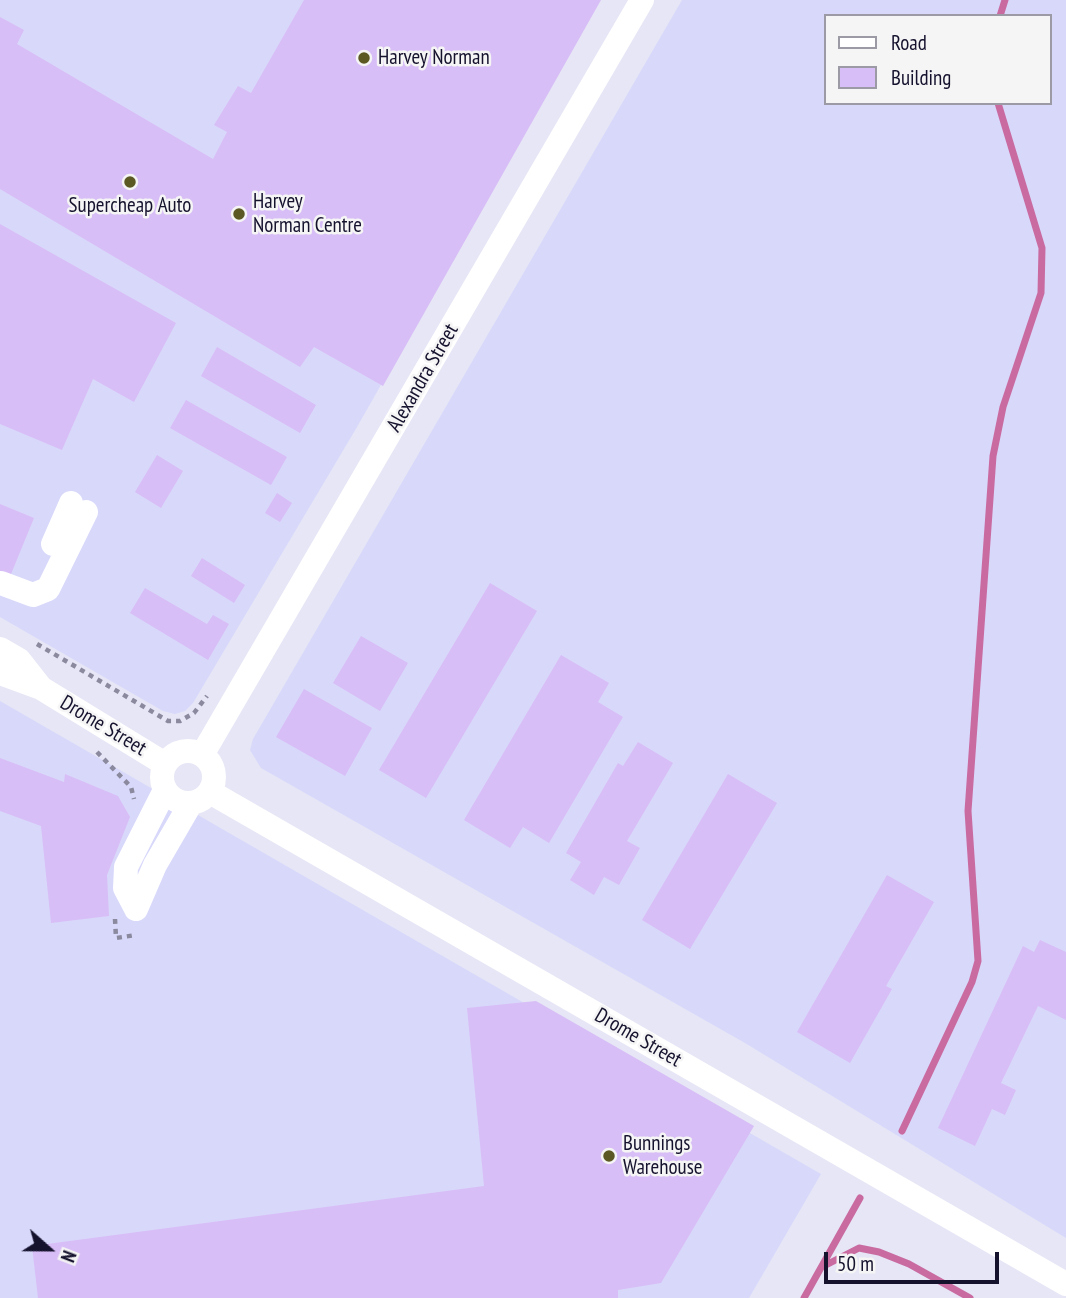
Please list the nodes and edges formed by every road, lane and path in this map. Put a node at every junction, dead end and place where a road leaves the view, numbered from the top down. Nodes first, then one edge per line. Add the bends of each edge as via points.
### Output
1 (642, 0) edge
2 (79, 508) dead end
3 (1, 583) edge
4 (36, 643) dead end
5 (0, 649) edge
6 (0, 673) edge
7 (214, 687) dead end
8 (41, 688) junction
9 (95, 750) dead end
10 (202, 755) junction
11 (165, 764) junction
12 (165, 790) junction
13 (200, 798) junction
14 (136, 808) dead end
15 (114, 911) dead end
16 (136, 935) dead end
17 (1066, 1284) edge

1 - 10 street, Alexandra Street
2 - 3 street via 26,592
4 - 7 path via 173,722 194,713
5 - 8 street, Drome Street via 19,660
6 - 8 street, Drome Street
8 - 11 street, Drome Street
9 - 14 path via 131,787
10 - 11 street via 177,753
10 - 13 street via 214,775
11 - 12 street
12 - 13 street via 178,802
12 - 13 street via 126,867 125,888 136,909 155,865
13 - 17 street, Drome Street
15 - 16 path via 116,939

